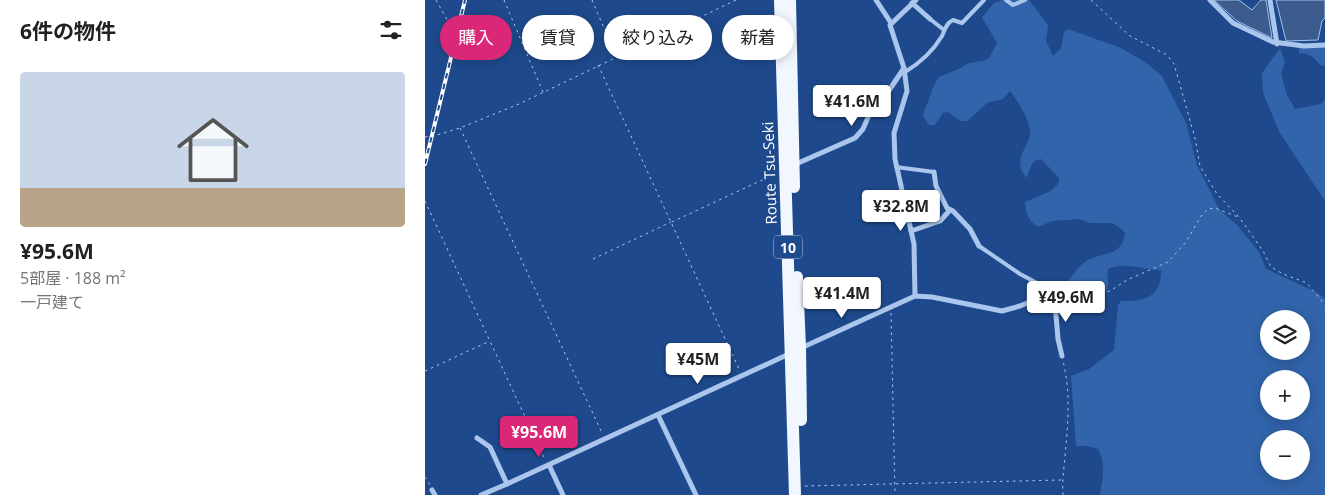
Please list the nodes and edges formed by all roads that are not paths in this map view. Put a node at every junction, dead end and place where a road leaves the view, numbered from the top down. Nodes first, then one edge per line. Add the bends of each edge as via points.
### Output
1 (780, 0) edge
2 (790, 0) edge
3 (876, 0) edge
4 (983, 0) edge
5 (1006, 0) edge
6 (1025, 0) edge
7 (1210, 0) edge
8 (1269, 0) edge
9 (914, 2) edge
10 (930, 19) joint
11 (891, 23) junction
12 (944, 30) junction
13 (1277, 44) junction
14 (1325, 45) edge
15 (905, 70) junction
16 (790, 167) junction
17 (897, 167) junction
18 (934, 172) joint
19 (950, 210) junction
20 (911, 231) junction
21 (979, 246) joint
22 (1054, 292) junction
23 (915, 296) junction
24 (1084, 299) road end
25 (795, 351) junction
26 (1062, 356) road end
27 (658, 415) junction
28 (477, 438) dead end
29 (549, 465) junction
30 (507, 484) junction
31 (799, 492) edge
32 (481, 495) edge
33 (563, 495) edge
34 (695, 495) edge

1 - 16 main road, Route Tsu-Seki / 10
2 - 16 main road, Route Tsu-Seki / 10
3 - 11 street
4 - 12 lane via 962,23 952,20
5 - 6 lane via 1013,5
7 - 13 street via 1233,23
8 - 13 street
9 - 10 street
9 - 11 street
10 - 12 lane
11 - 15 street
12 - 15 lane via 923,59
13 - 14 street
15 - 16 street via 884,98 872,108 855,138
15 - 17 street via 907,92 894,133
16 - 25 main road, Route Tsu-Seki / 10 via 794,222
17 - 18 lane
17 - 20 street
18 - 19 street via 936,186
19 - 20 street via 940,221
19 - 21 street via 970,229
20 - 23 street
21 - 22 lane
22 - 23 street via 1002,311
22 - 24 street
22 - 26 street via 1057,339
23 - 25 street
25 - 27 street
25 - 31 main road, Route Tsu-Seki / 10
27 - 29 street
27 - 34 street
28 - 30 street via 490,447
29 - 30 street
29 - 33 street
30 - 32 street

